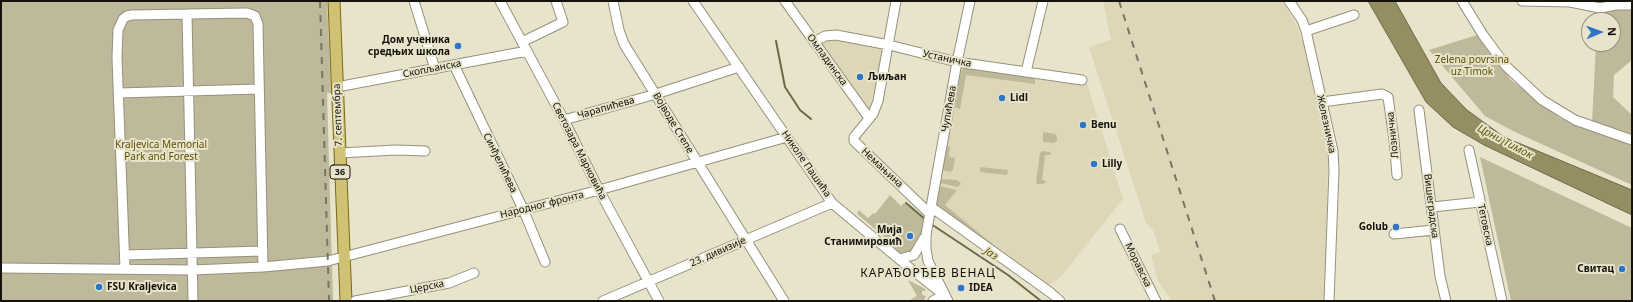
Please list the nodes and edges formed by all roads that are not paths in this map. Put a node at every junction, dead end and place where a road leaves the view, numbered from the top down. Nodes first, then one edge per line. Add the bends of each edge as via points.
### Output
1 (334, 1) edge
2 (414, 1) edge
3 (500, 1) edge
4 (556, 1) edge
5 (614, 1) edge
6 (692, 1) edge
7 (785, 1) edge
8 (896, 1) edge
9 (970, 1) edge
10 (1043, 1) edge
11 (1289, 1) edge
12 (1462, 1) edge
13 (1522, 1) edge
14 (1585, 3) edge
15 (1632, 5) edge
16 (187, 14) junction
17 (1354, 15) dead end
18 (1306, 31) junction
19 (522, 42) junction
20 (814, 42) junction
21 (889, 45) junction
22 (527, 51) junction
23 (957, 62) junction
24 (454, 65) junction
25 (738, 67) junction
26 (435, 69) junction
27 (1026, 72) junction
28 (1082, 80) dead end
29 (337, 88) junction
30 (259, 89) junction
31 (189, 91) junction
32 (119, 93) junction
33 (656, 94) junction
34 (1322, 102) junction
35 (1419, 110) dead end
36 (869, 118) junction
37 (564, 120) junction
38 (787, 137) junction
39 (1632, 140) edge
40 (1469, 150) dead end
41 (425, 151) dead end
42 (340, 153) junction
43 (698, 163) junction
44 (1397, 175) dead end
45 (599, 190) junction
46 (1480, 202) junction
47 (832, 203) junction
48 (1432, 207) junction
49 (523, 209) junction
50 (930, 216) junction
51 (1120, 229) dead end
52 (1434, 230) junction
53 (1394, 234) dead end
54 (926, 235) junction
55 (746, 240) junction
56 (263, 251) junction
57 (193, 254) junction
58 (125, 255) junction
59 (914, 255) junction
60 (344, 258) junction
61 (898, 259) junction
62 (928, 261) junction
63 (545, 262) dead end
64 (263, 266) junction
65 (1, 268) edge
66 (125, 269) junction
67 (910, 269) junction
68 (192, 270) junction
69 (474, 273) dead end
70 (648, 282) junction
71 (946, 298) edge
72 (193, 301) edge
73 (346, 301) edge
74 (355, 301) edge
75 (603, 301) edge
76 (659, 301) edge
77 (784, 301) edge
78 (933, 301) edge
79 (1060, 301) edge
80 (1156, 301) edge
81 (1329, 301) edge
82 (1446, 301) edge
83 (1502, 301) edge

1 - 29 main road, 7. септембра / 36
2 - 26 street
3 - 19 street, Светозара Марковића
4 - 19 street via 563,22
5 - 33 street, Војводе Степе via 624,44
6 - 25 street, Николе Пашића
7 - 20 street, Омладинска
8 - 21 street, Немањина
9 - 23 street, Чупићева
10 - 27 street
11 - 18 street, Железничка
12 - 39 street via 1506,66 1542,100 1579,121
13 - 14 street
14 - 15 street via 1600,8
16 - 30 street via 247,12 255,16 258,24
16 - 31 street
16 - 32 street via 132,15 123,19 118,30
17 - 18 street
18 - 34 street, Железничка
19 - 22 street, Светозара Марковића
20 - 21 street, Устаничка via 832,35
20 - 36 street, Омладинска
21 - 23 street, Устаничка
21 - 36 street, Немањина via 878,102
22 - 24 street, Скопљанска
22 - 37 street, Светозара Марковића
23 - 27 street, Устаничка
23 - 50 street, Чупићева
24 - 26 street, Скопљанска
24 - 49 street, Синђелићева
25 - 33 street, Чарапићева
25 - 38 street, Николе Пашића
26 - 29 street, Скопљанска
27 - 28 street, Устаничка
29 - 42 main road, 7. септембра / 36
30 - 31 street
30 - 56 street
31 - 32 street
31 - 57 street
32 - 58 street
33 - 37 street, Чарапићева
33 - 43 street, Војводе Степе
34 - 44 street, Лозничка via 1386,95 1389,100
34 - 81 street, Железничка via 1334,160
35 - 48 street, Вишеградска
36 - 50 street, Немањина via 854,137 855,143
37 - 45 street, Светозара Марковића
38 - 43 street, Народног фронта
38 - 47 street, Николе Пашића
40 - 46 street, Тетовска
41 - 42 street
42 - 60 main road, 7. септембра / 36
43 - 45 street, Народног фронта
43 - 55 street, Војводе Степе
45 - 49 street, Народног фронта
45 - 70 street, Светозара Марковића
46 - 48 street
46 - 83 street, Тетовска
47 - 55 street, 23. дивизије
47 - 61 street, Николе Пашића
48 - 52 street, Вишеградска
49 - 60 street, Народног фронта
49 - 63 street, Синђелићева
50 - 54 street, Чупићева
50 - 79 street, Немањина via 1050,292
51 - 80 street, Моравска
52 - 53 street
52 - 82 street, Вишеградска
54 - 59 street
54 - 62 street
55 - 70 street, 23. дивизије
55 - 77 street, Војводе Степе
56 - 57 street
56 - 64 street
57 - 58 street
57 - 68 street
58 - 66 street
59 - 61 street
59 - 67 street
60 - 64 street, Народног фронта
60 - 73 main road, 7. септембра / 36
61 - 67 street, Николе Пашића
62 - 67 street via 922,267
62 - 71 street
64 - 68 street, Народног фронта
65 - 66 street, Народног фронта
66 - 68 street, Народног фронта
67 - 71 street, Николе Пашића
68 - 72 street
69 - 74 street, Церска via 449,283
70 - 75 street, 23. дивизије
70 - 76 street, Светозара Марковића
71 - 78 street

